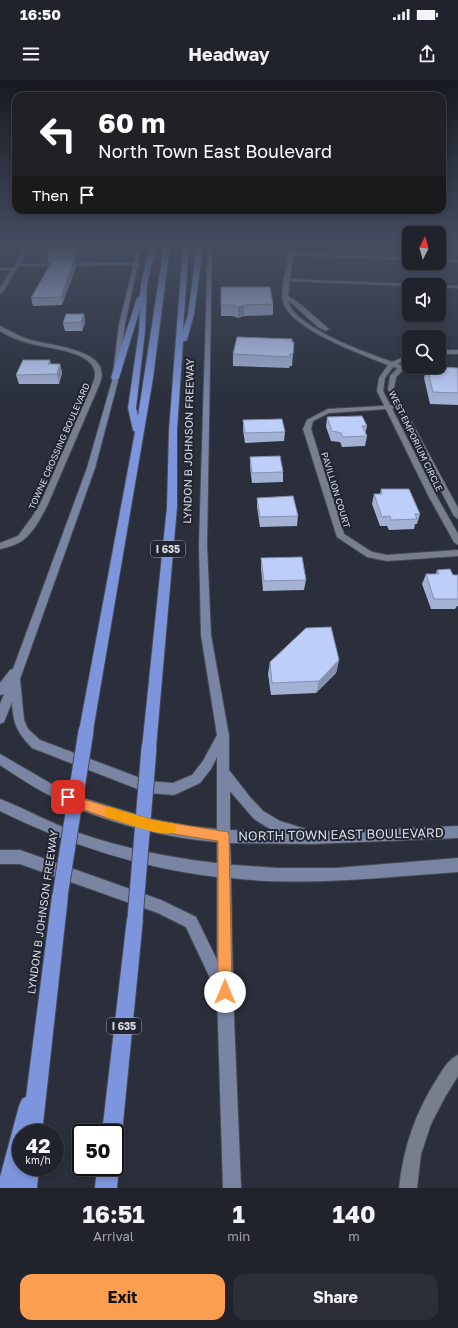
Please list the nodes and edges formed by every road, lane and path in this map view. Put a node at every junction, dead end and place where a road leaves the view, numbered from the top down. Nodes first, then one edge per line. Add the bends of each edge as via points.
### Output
1 (287, 297) edge
2 (129, 298) edge
3 (140, 298) edge
4 (144, 298) edge
5 (160, 298) edge
6 (183, 298) edge
7 (194, 298) edge
8 (209, 298) edge
9 (289, 298) edge
10 (0, 328) edge
11 (336, 334) junction
12 (328, 337) junction
13 (179, 350) junction
14 (446, 352) edge
15 (458, 352) edge
16 (446, 358) edge
17 (458, 358) edge
18 (400, 361) joint
19 (393, 364) junction
20 (402, 368) joint
21 (115, 378) junction
22 (400, 407) junction
23 (388, 408) junction
24 (139, 437) junction
25 (434, 470) junction
26 (419, 471) junction
27 (458, 516) edge
28 (458, 542) edge
29 (0, 546) edge
30 (458, 553) edge
31 (21, 663) junction
32 (15, 678) junction
33 (0, 691) edge
34 (0, 719) edge
35 (223, 736) junction
36 (0, 759) edge
37 (223, 771) junction
38 (0, 805) edge
39 (458, 832) edge
40 (224, 836) junction
41 (312, 837) junction
42 (0, 857) edge
43 (458, 865) edge
44 (225, 872) junction
45 (225, 992) junction
46 (41, 1060) junction
47 (458, 1063) edge
48 (24, 1124) edge
49 (33, 1124) edge
50 (113, 1124) edge
51 (12, 1172) edge
52 (27, 1176) edge
53 (107, 1176) edge
54 (8, 1188) edge
55 (26, 1188) edge
56 (106, 1188) edge
57 (232, 1188) edge
58 (408, 1188) edge

1 - 12 street via 286,302 293,312 307,326
2 - 21 main road via 122,324
3 - 21 highway
4 - 24 highway via 132,408
5 - 24 highway, LYNDON B JOHNSON FREEWAY
6 - 13 highway, LYNDON B JOHNSON FREEWAY / I 635
7 - 13 highway via 186,336
8 - 35 main road, LYNDON B JOHNSON FREEWAY via 203,553 206,635
9 - 11 street via 296,301 317,324
10 - 29 street, TOWNE CROSSING BOULEVARD via 12,336 80,354 94,364 98,374 94,389 44,504 21,538
11 - 12 street
11 - 18 street
12 - 19 street
13 - 50 highway, LYNDON B JOHNSON FREEWAY / I 635, bridge via 173,430 172,507 135,919
14 - 15 street
16 - 17 street
18 - 19 street, WEST EMPORIUM CIRCLE
19 - 20 street
19 - 23 street, WEST EMPORIUM CIRCLE via 384,372 380,381 380,391
20 - 22 street, WEST EMPORIUM CIRCLE via 390,382
21 - 31 main road via 91,468
22 - 23 street, PAVILLION COURT
22 - 25 street, WEST EMPORIUM CIRCLE
23 - 26 street, WEST EMPORIUM CIRCLE
23 - 30 street, PAVILLION COURT via 328,411 317,415 309,423 307,429 340,535 370,555 388,558
24 - 46 highway, LYNDON B JOHNSON FREEWAY, bridge via 86,731 60,896
25 - 26 street
25 - 27 street, WEST EMPORIUM CIRCLE
26 - 28 street, WEST EMPORIUM CIRCLE
31 - 32 main road
31 - 33 main road
32 - 34 main road
32 - 35 main road via 18,720 24,732 36,744 148,787 174,789 196,779
35 - 37 main road, LYNDON B JOHNSON FREEWAY
36 - 40 main road, NORTH TOWN EAST BOULEVARD via 40,784 81,804 153,825
37 - 40 main road, LYNDON B JOHNSON FREEWAY
37 - 41 main road via 239,796 273,825
38 - 44 main road via 59,832 113,851 177,866
39 - 41 main road, NORTH TOWN EAST BOULEVARD
40 - 41 main road, NORTH TOWN EAST BOULEVARD
40 - 44 main road, LYNDON B JOHNSON FREEWAY
42 - 45 main road via 20,857 161,907 191,922
43 - 44 main road via 320,875
44 - 45 main road, LYNDON B JOHNSON FREEWAY
45 - 57 main road, LYNDON B JOHNSON FREEWAY
46 - 48 highway
46 - 49 highway, LYNDON B JOHNSON FREEWAY
47 - 58 street via 431,1102 418,1135 408,1176
51 - 54 highway
52 - 55 highway
53 - 56 highway

